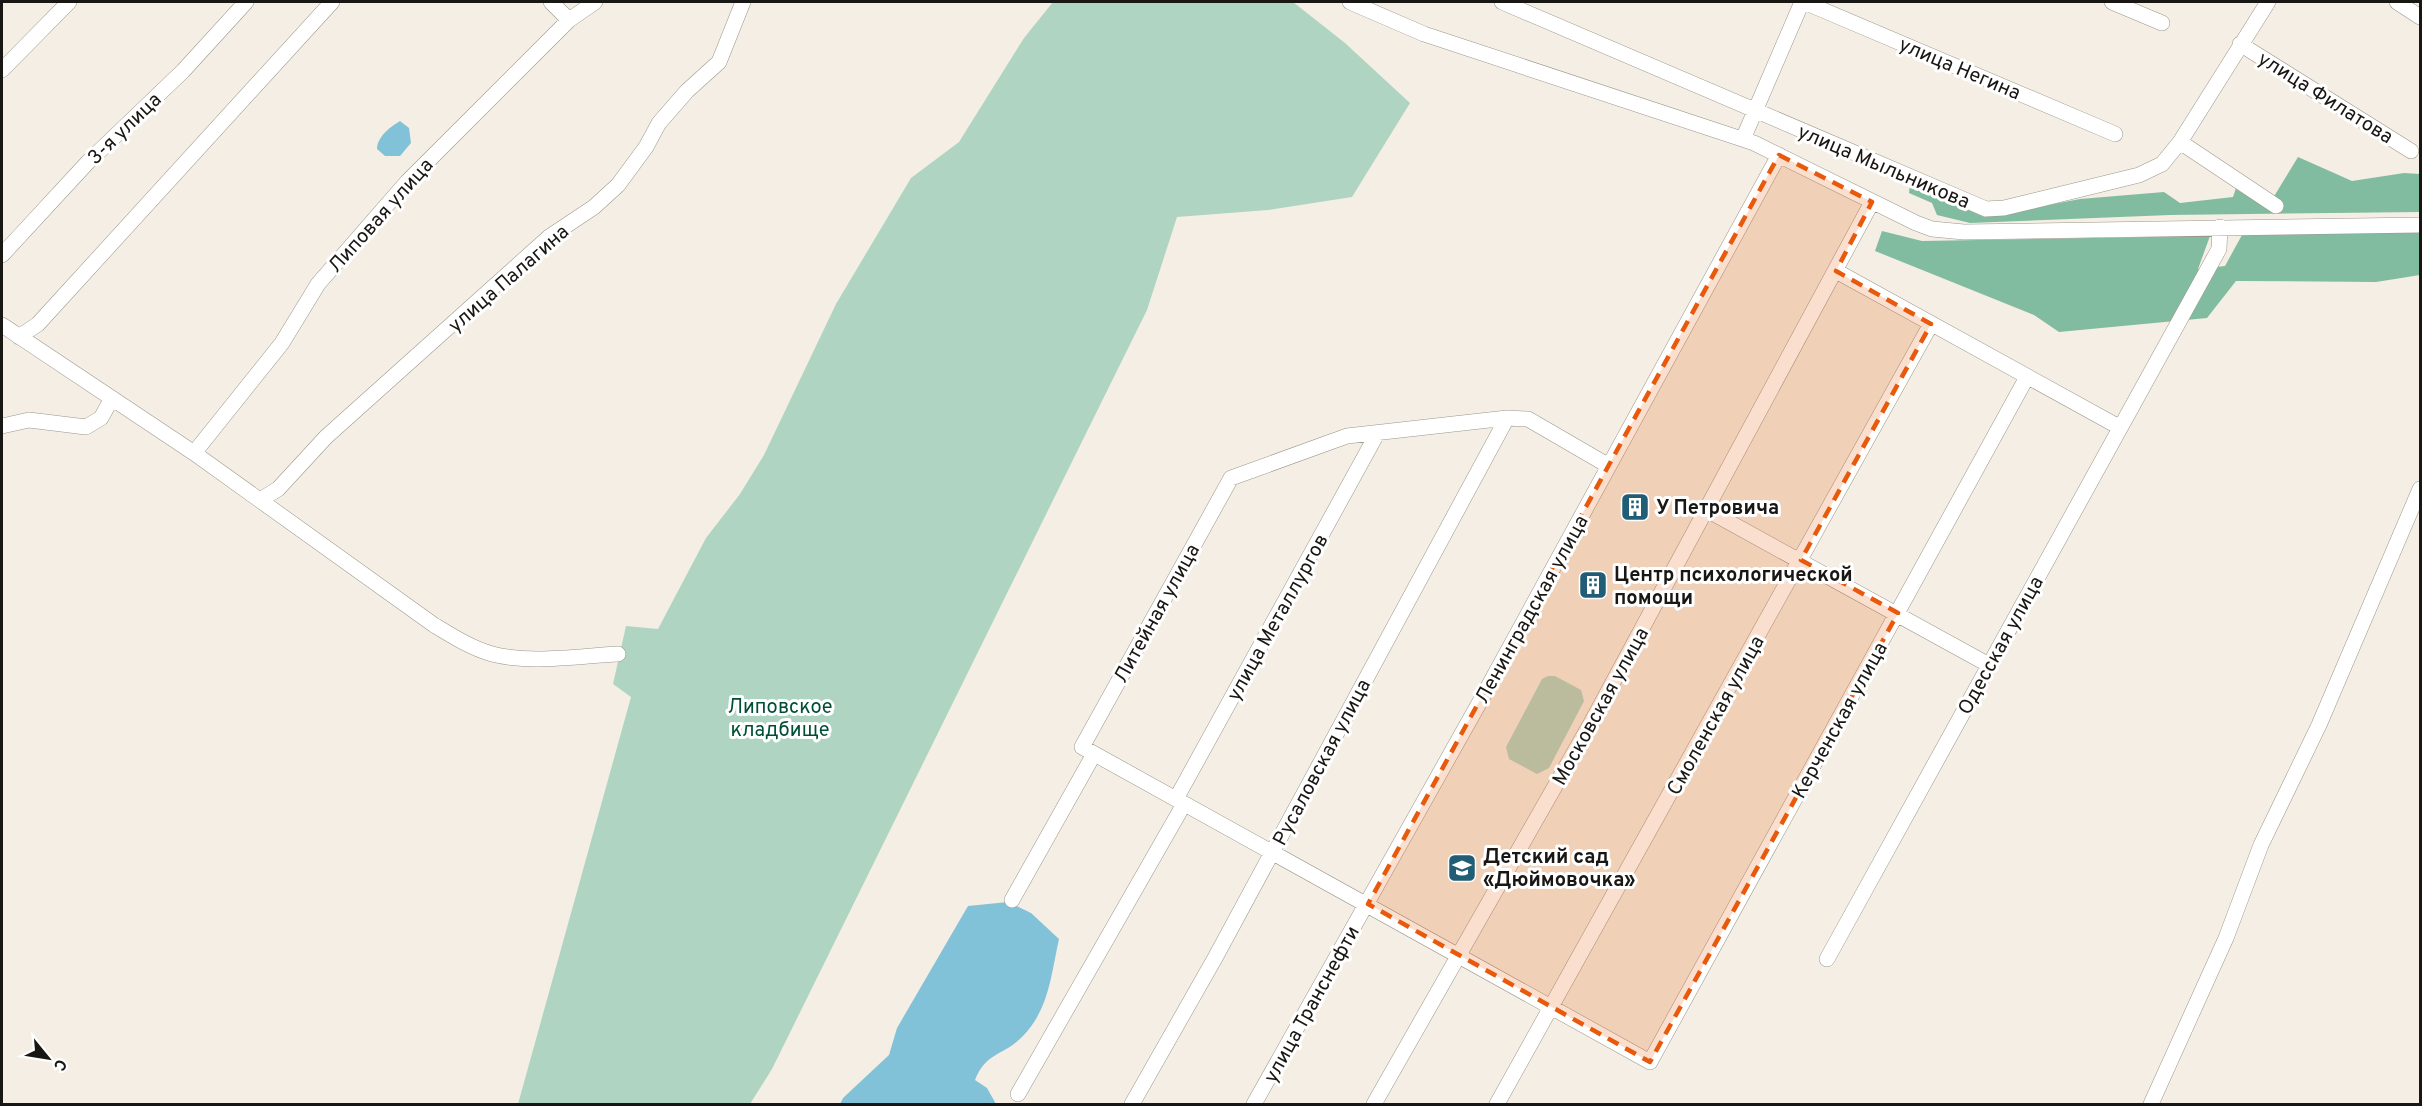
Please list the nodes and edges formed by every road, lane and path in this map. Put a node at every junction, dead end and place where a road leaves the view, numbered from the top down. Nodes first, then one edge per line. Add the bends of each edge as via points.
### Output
1 (69, 2) edge
2 (246, 2) edge
3 (332, 2) edge
4 (551, 2) edge
5 (595, 2) edge
6 (743, 2) edge
7 (1350, 2) edge
8 (1502, 2) edge
9 (1803, 2) edge
10 (2112, 2) edge
11 (2268, 2) edge
12 (2397, 2) edge
13 (2421, 17) edge
14 (569, 20) junction
15 (2162, 23) dead end
16 (2240, 44) junction
17 (2, 70) edge
18 (1756, 110) junction
19 (2115, 134) dead end
20 (1743, 139) junction
21 (2180, 142) junction
22 (2411, 151) dead end
23 (1779, 154) junction
24 (1872, 202) junction
25 (2276, 206) dead end
26 (2421, 225) edge
27 (2220, 227) junction
28 (2, 255) edge
29 (1836, 272) junction
30 (1932, 324) junction
31 (2, 325) edge
32 (20, 336) junction
33 (2027, 377) junction
34 (112, 398) junction
35 (1507, 418) junction
36 (2, 426) edge
37 (2119, 428) junction
38 (1377, 434) junction
39 (194, 453) junction
40 (1609, 466) junction
41 (2421, 489) edge
42 (260, 500) junction
43 (1707, 510) junction
44 (1801, 560) junction
45 (1898, 613) junction
46 (618, 654) dead end
47 (1989, 664) junction
48 (1088, 750) junction
49 (1180, 802) junction
50 (1272, 853) junction
51 (1012, 900) dead end
52 (1368, 904) junction
53 (1459, 955) junction
54 (1827, 959) dead end
55 (1552, 1007) junction
56 (1021, 1099) edge
57 (1132, 1104) edge
58 (1254, 1104) edge
59 (1374, 1104) edge
60 (1497, 1104) edge
61 (2151, 1104) edge

1 - 17 street
2 - 28 street, 3-я улица
3 - 32 street via 38,324
4 - 14 street
5 - 14 street, Липовая улица
6 - 42 street, улица Палагина via 719,62 659,123 618,185 594,207 549,237 326,437 278,489
7 - 20 street via 1424,34
8 - 18 street, улица Мыльникова
9 - 18 street
9 - 19 street, улица Негина
10 - 15 street
11 - 16 street, улица Мыльникова
12 - 13 street
14 - 39 street, Липовая улица via 363,232 318,284 282,343
16 - 21 street, улица Мыльникова
16 - 22 street, улица Филатова
18 - 20 street
18 - 21 street, улица Мыльникова via 1986,209 2139,175 2162,164
20 - 23 street
21 - 25 street
23 - 24 street
23 - 40 street, Ленинградская улица
24 - 27 street via 1932,228 1964,232
24 - 29 street, Московская улица
26 - 27 street
27 - 37 street, Одесская улица via 2219,249
29 - 30 street
29 - 43 street, Московская улица
30 - 33 street
30 - 44 street, Смоленская улица
31 - 32 street
32 - 34 street
33 - 37 street
33 - 45 street, Керченская улица
34 - 36 street via 101,418 86,427 29,420
34 - 39 street
35 - 38 street
35 - 40 street via 1528,419
35 - 50 street, Русаловская улица
37 - 47 street, Одесская улица
38 - 48 street, Литейная улица via 1347,436 1231,478
38 - 49 street, улица Металлургов
39 - 42 street
40 - 52 street, Ленинградская улица
41 - 61 street via 2319,725 2261,845 2226,938
42 - 46 street via 434,624 491,654 523,658
43 - 44 street
43 - 53 street, Московская улица
44 - 45 street
44 - 55 street, Смоленская улица
45 - 47 street
45 - 55 street, Керченская улица via 1650,1062
47 - 54 street, Одесская улица
48 - 49 street
48 - 51 street, Литейная улица
49 - 50 street
49 - 56 street, улица Металлургов
50 - 52 street
50 - 57 street, Русаловская улица
52 - 53 street
52 - 58 street, улица Транснефти
53 - 55 street
53 - 59 street, Московская улица
55 - 60 street, Смоленская улица

